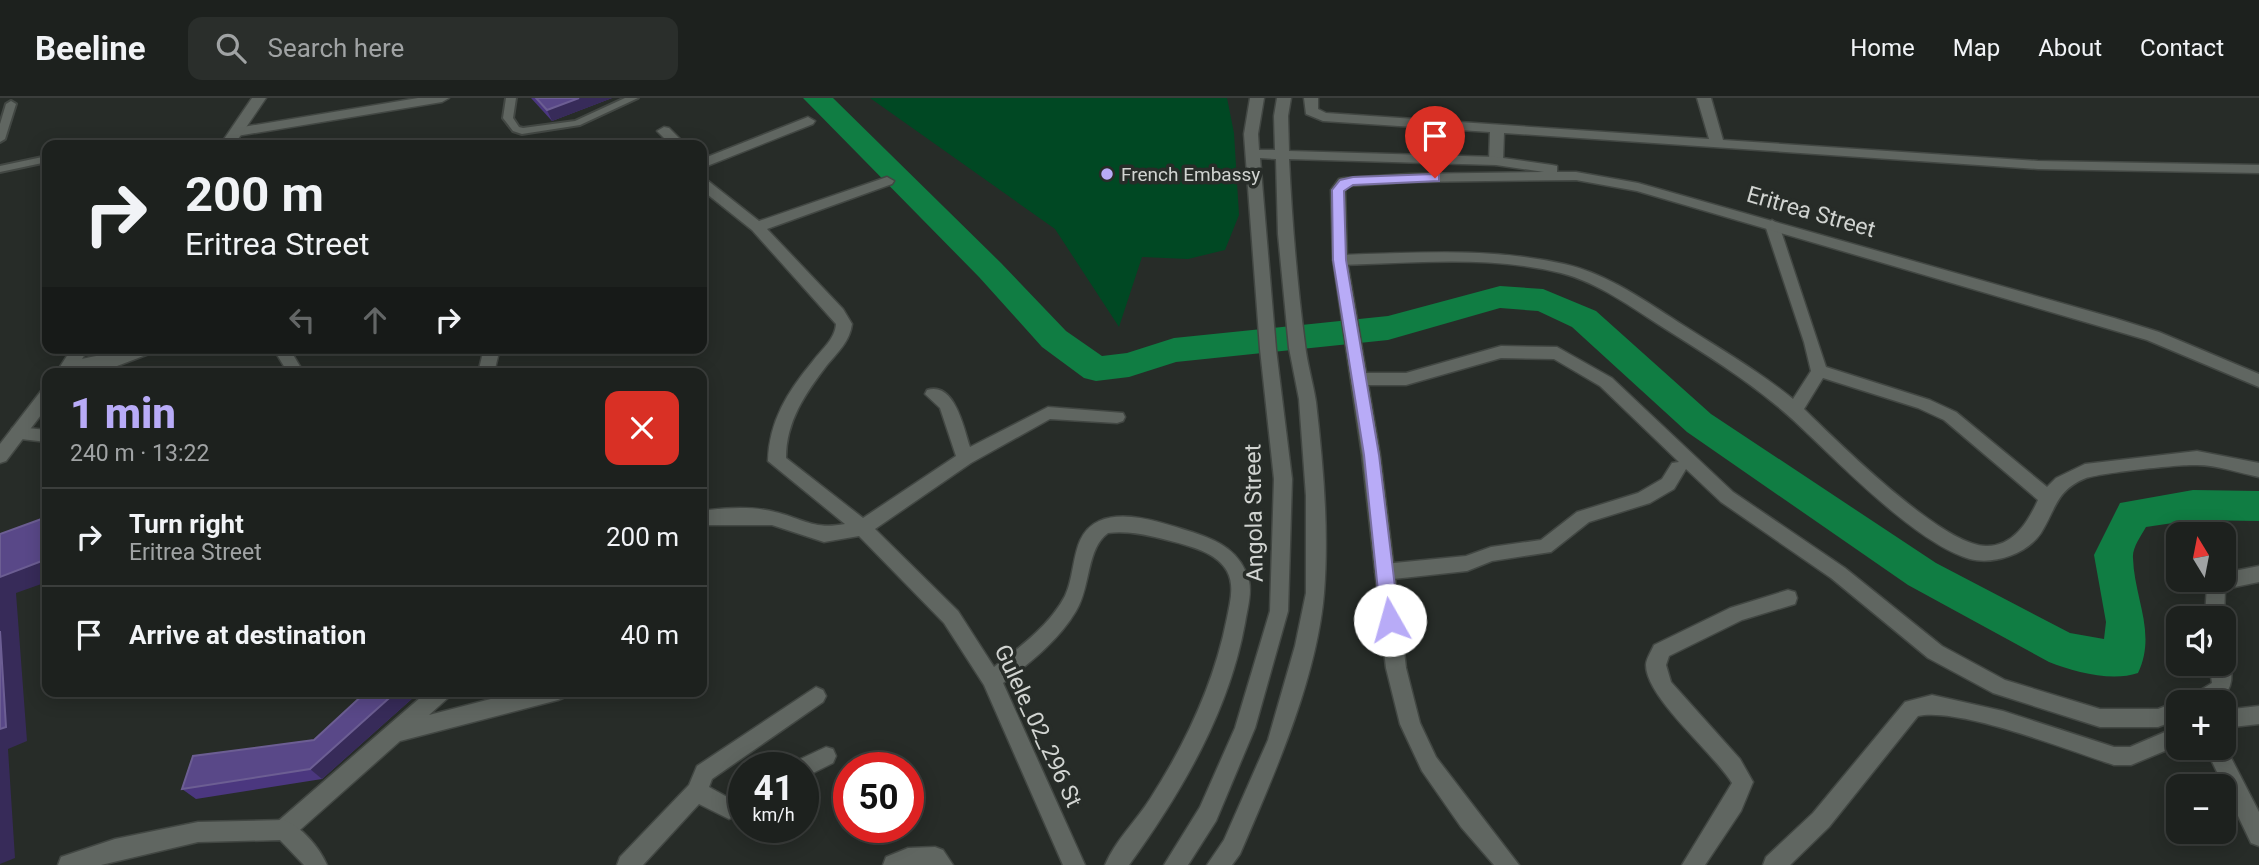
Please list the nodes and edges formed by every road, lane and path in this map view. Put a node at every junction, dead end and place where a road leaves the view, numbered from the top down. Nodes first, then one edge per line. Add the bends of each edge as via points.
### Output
1 (259, 98) edge
2 (442, 98) edge
3 (511, 98) edge
4 (634, 98) edge
5 (1257, 98) edge
6 (1284, 98) edge
7 (1311, 98) edge
8 (1704, 98) edge
9 (11, 104) dead end
10 (807, 121) dead end
11 (1498, 128) junction
12 (664, 131) dead end
13 (237, 132) junction
14 (0, 139) edge
15 (231, 140) edge
16 (674, 140) edge
17 (1717, 143) junction
18 (1254, 154) junction
19 (1283, 156) junction
20 (42, 160) edge
21 (1496, 161) junction
22 (707, 162) edge
23 (0, 169) edge
24 (2259, 169) edge
25 (1576, 176) junction
26 (887, 181) dead end
27 (707, 187) edge
28 (1772, 225) junction
29 (757, 227) junction
30 (1340, 260) junction
31 (131, 354) edge
32 (75, 368) edge
33 (1819, 371) junction
34 (1361, 379) junction
35 (2259, 381) edge
36 (933, 394) dead end
37 (42, 402) edge
38 (1797, 406) dead end
39 (1117, 417) dead end
40 (18, 433) junction
41 (42, 435) edge
42 (0, 456) edge
43 (965, 458) junction
44 (1678, 468) dead end
45 (2259, 470) edge
46 (2048, 498) junction
47 (707, 518) edge
48 (863, 528) junction
49 (1384, 572) junction
50 (2259, 575) edge
51 (1788, 598) dead end
52 (2215, 606) edge
53 (992, 680) junction
54 (816, 696) dead end
55 (435, 697) edge
56 (535, 697) edge
57 (2166, 715) edge
58 (2259, 715) edge
59 (2236, 718) edge
60 (395, 733) junction
61 (2166, 740) edge
62 (825, 756) dead end
63 (819, 759) edge
64 (2222, 760) edge
65 (697, 791) junction
66 (728, 808) edge
67 (284, 830) junction
68 (2259, 836) edge
69 (69, 865) edge
70 (316, 865) edge
71 (628, 865) edge
72 (894, 865) edge
73 (942, 865) edge
74 (1074, 865) edge
75 (1116, 865) edge
76 (1175, 865) edge
77 (1219, 865) edge
78 (1508, 865) edge
79 (1693, 865) edge
80 (1774, 865) edge

1 - 13 street
2 - 13 street
3 - 4 lane via 508,118 522,131 577,123
5 - 18 street, Angola Street via 1251,134
6 - 19 street
7 - 11 street via 1311,111 1323,117
8 - 17 street
9 - 14 lane
10 - 22 street
11 - 17 street
11 - 21 street
12 - 16 street
13 - 15 street
17 - 24 street via 2038,164
18 - 19 street
18 - 76 street, Angola Street via 1283,480 1279,611 1245,728 1208,814
19 - 21 street
19 - 77 street via 1285,234 1315,496 1315,593 1279,740 1232,847
20 - 23 lane
21 - 25 street
25 - 28 street, Eritrea Street via 1638,187
25 - 30 street, Eritrea Street via 1345,182 1338,190
26 - 29 street
27 - 29 street, Gulele_02_296 St
28 - 33 street
28 - 35 street, Eritrea Street via 2152,336
29 - 48 street, Gulele_02_296 St via 844,324 843,335 789,405 775,444 777,461
30 - 34 street
30 - 46 street via 1469,256 1517,260 1565,269 1606,285 1785,401 1870,483 1948,542 1972,552 2007,550 2032,530
31 - 32 street
33 - 38 street
33 - 46 street via 1950,416
34 - 49 street
34 - 57 street via 1406,379 1501,352 1557,353 1606,382 1727,497 1838,573 1935,652 2000,687 2100,718
36 - 43 street via 947,405
37 - 40 street
39 - 43 street via 1048,413
40 - 41 street
40 - 42 street
43 - 48 street
44 - 49 street via 1668,484 1644,498 1583,517 1545,547 1491,554 1467,564
45 - 46 street via 2197,457 2174,459 2085,471 2062,482
47 - 48 street via 772,518 824,535
48 - 53 street, Gulele_02_296 St via 951,617
49 - 78 street via 1396,668 1410,724 1429,765
50 - 52 street via 2216,585
51 - 79 street via 1737,614 1661,651 1656,665 1662,687 1743,782 1739,796
53 - 74 street, Gulele_02_296 St
53 - 75 street via 1058,621 1076,594 1093,534 1107,525 1152,528 1217,548 1233,564 1241,584 1235,636 1204,722 1142,832
54 - 65 street via 704,773
55 - 60 street
56 - 60 street
58 - 59 street
60 - 67 street
61 - 80 street via 2131,755 2115,756 2003,720 1932,704 1912,708 1821,820
62 - 63 street
64 - 68 street
65 - 66 street
65 - 71 street
67 - 69 street via 198,832
67 - 70 street
72 - 73 street via 908,859 935,858

